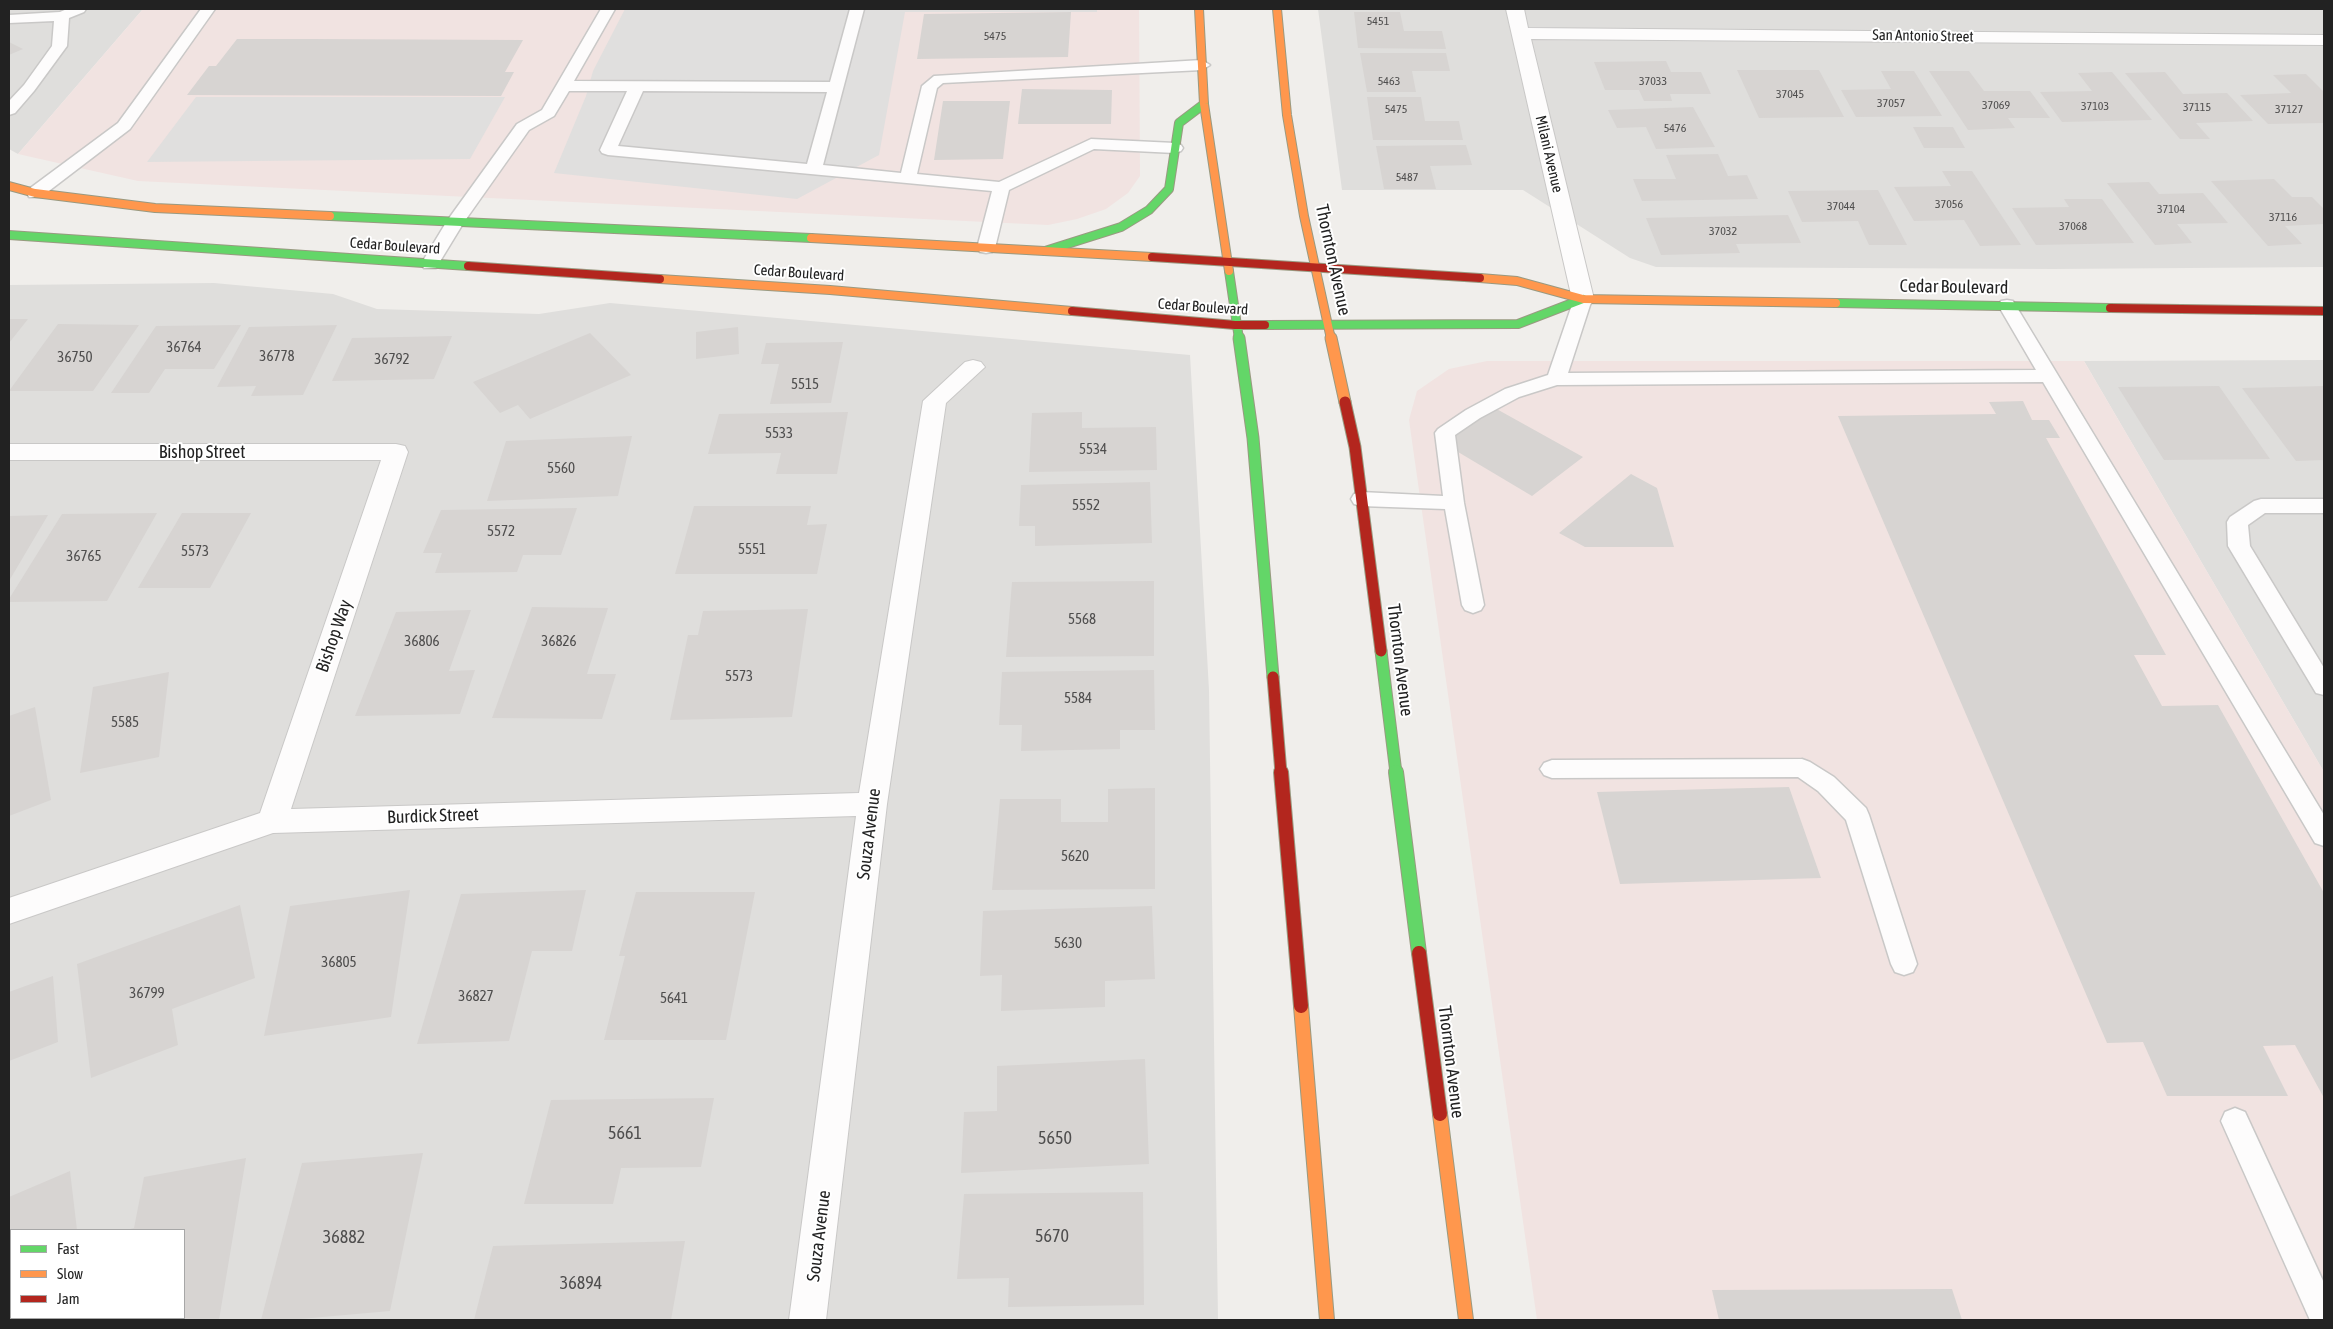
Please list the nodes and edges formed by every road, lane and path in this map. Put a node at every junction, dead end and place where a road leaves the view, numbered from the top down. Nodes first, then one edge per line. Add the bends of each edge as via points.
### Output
1 (79, 9) edge
2 (208, 9) edge
3 (608, 9) edge
4 (857, 9) edge
5 (1199, 9) edge
6 (1276, 9) edge
7 (1515, 9) edge
8 (62, 16) junction
9 (9, 19) edge
10 (1522, 33) junction
11 (2324, 40) edge
12 (1202, 65) junction
13 (564, 86) junction
14 (637, 87) junction
15 (835, 87) junction
16 (1204, 104) junction
17 (9, 110) edge
18 (1175, 148) junction
19 (814, 170) junction
20 (908, 179) junction
21 (9, 186) edge
22 (1000, 187) junction
23 (35, 192) junction
24 (456, 222) junction
25 (9, 235) edge
26 (986, 248) junction
27 (1045, 251) junction
28 (1228, 261) junction
29 (430, 264) junction
30 (1317, 268) junction
31 (1583, 299) junction
32 (2007, 305) junction
33 (2324, 311) edge
34 (1235, 325) junction
35 (1329, 326) junction
36 (973, 367) dead end
37 (2051, 376) junction
38 (1556, 379) junction
39 (9, 452) edge
40 (396, 452) joint
41 (1361, 499) junction
42 (1454, 503) junction
43 (2324, 506) edge
44 (1473, 605) dead end
45 (2324, 687) edge
46 (1552, 769) dead end
47 (872, 804) junction
48 (272, 821) junction
49 (2324, 836) edge
50 (9, 911) edge
51 (1904, 964) dead end
52 (2235, 1121) dead end
53 (2324, 1316) edge
54 (808, 1320) edge
55 (1327, 1320) edge
56 (1466, 1320) edge

1 - 8 lane
2 - 23 lane via 124,126
3 - 13 lane
4 - 15 lane
5 - 12 main road
6 - 30 main road, Thornton Avenue via 1287,115 1304,216
7 - 10 street, Milani Avenue
8 - 9 lane
8 - 17 lane via 58,46 29,88
10 - 11 street, San Antonio Street
10 - 31 street, Milani Avenue
12 - 16 main road
12 - 20 lane via 939,79 930,86
13 - 14 lane
13 - 24 lane via 548,113 523,127
14 - 15 lane
14 - 19 lane via 608,150
15 - 19 lane
16 - 18 main road via 1179,123
16 - 28 main road
18 - 22 lane via 1091,144
18 - 27 main road via 1169,189 1149,210 1121,227
19 - 20 lane
20 - 22 lane
21 - 23 main road, Cedar Boulevard
22 - 26 lane
23 - 24 main road, Cedar Boulevard via 155,208
24 - 26 main road, Cedar Boulevard
24 - 29 lane
25 - 29 main road, Cedar Boulevard
26 - 27 main road, Cedar Boulevard
27 - 28 main road, Cedar Boulevard
28 - 30 main road, Cedar Boulevard
28 - 34 main road
29 - 34 main road, Cedar Boulevard via 830,290
30 - 31 main road, Cedar Boulevard via 1517,281
30 - 35 main road, Thornton Avenue
31 - 32 main road, Cedar Boulevard
31 - 35 main road, Cedar Boulevard via 1518,324
31 - 38 lane
32 - 33 main road, Cedar Boulevard
32 - 37 lane
34 - 35 main road, Cedar Boulevard
34 - 55 main road via 1253,438
35 - 41 main road, Thornton Avenue via 1355,447
36 - 47 street, Souza Avenue via 936,401
37 - 38 lane
37 - 49 lane
38 - 42 lane via 1512,393 1445,433
39 - 40 street, Bishop Street
40 - 48 street, Bishop Way
41 - 42 lane
41 - 56 main road, Thornton Avenue
42 - 44 lane
43 - 45 lane via 2261,506 2237,522 2239,546
46 - 51 lane via 1802,768 1826,784 1856,815
47 - 48 street, Burdick Street
47 - 54 street, Souza Avenue
48 - 50 street, Burdick Street
52 - 53 lane

